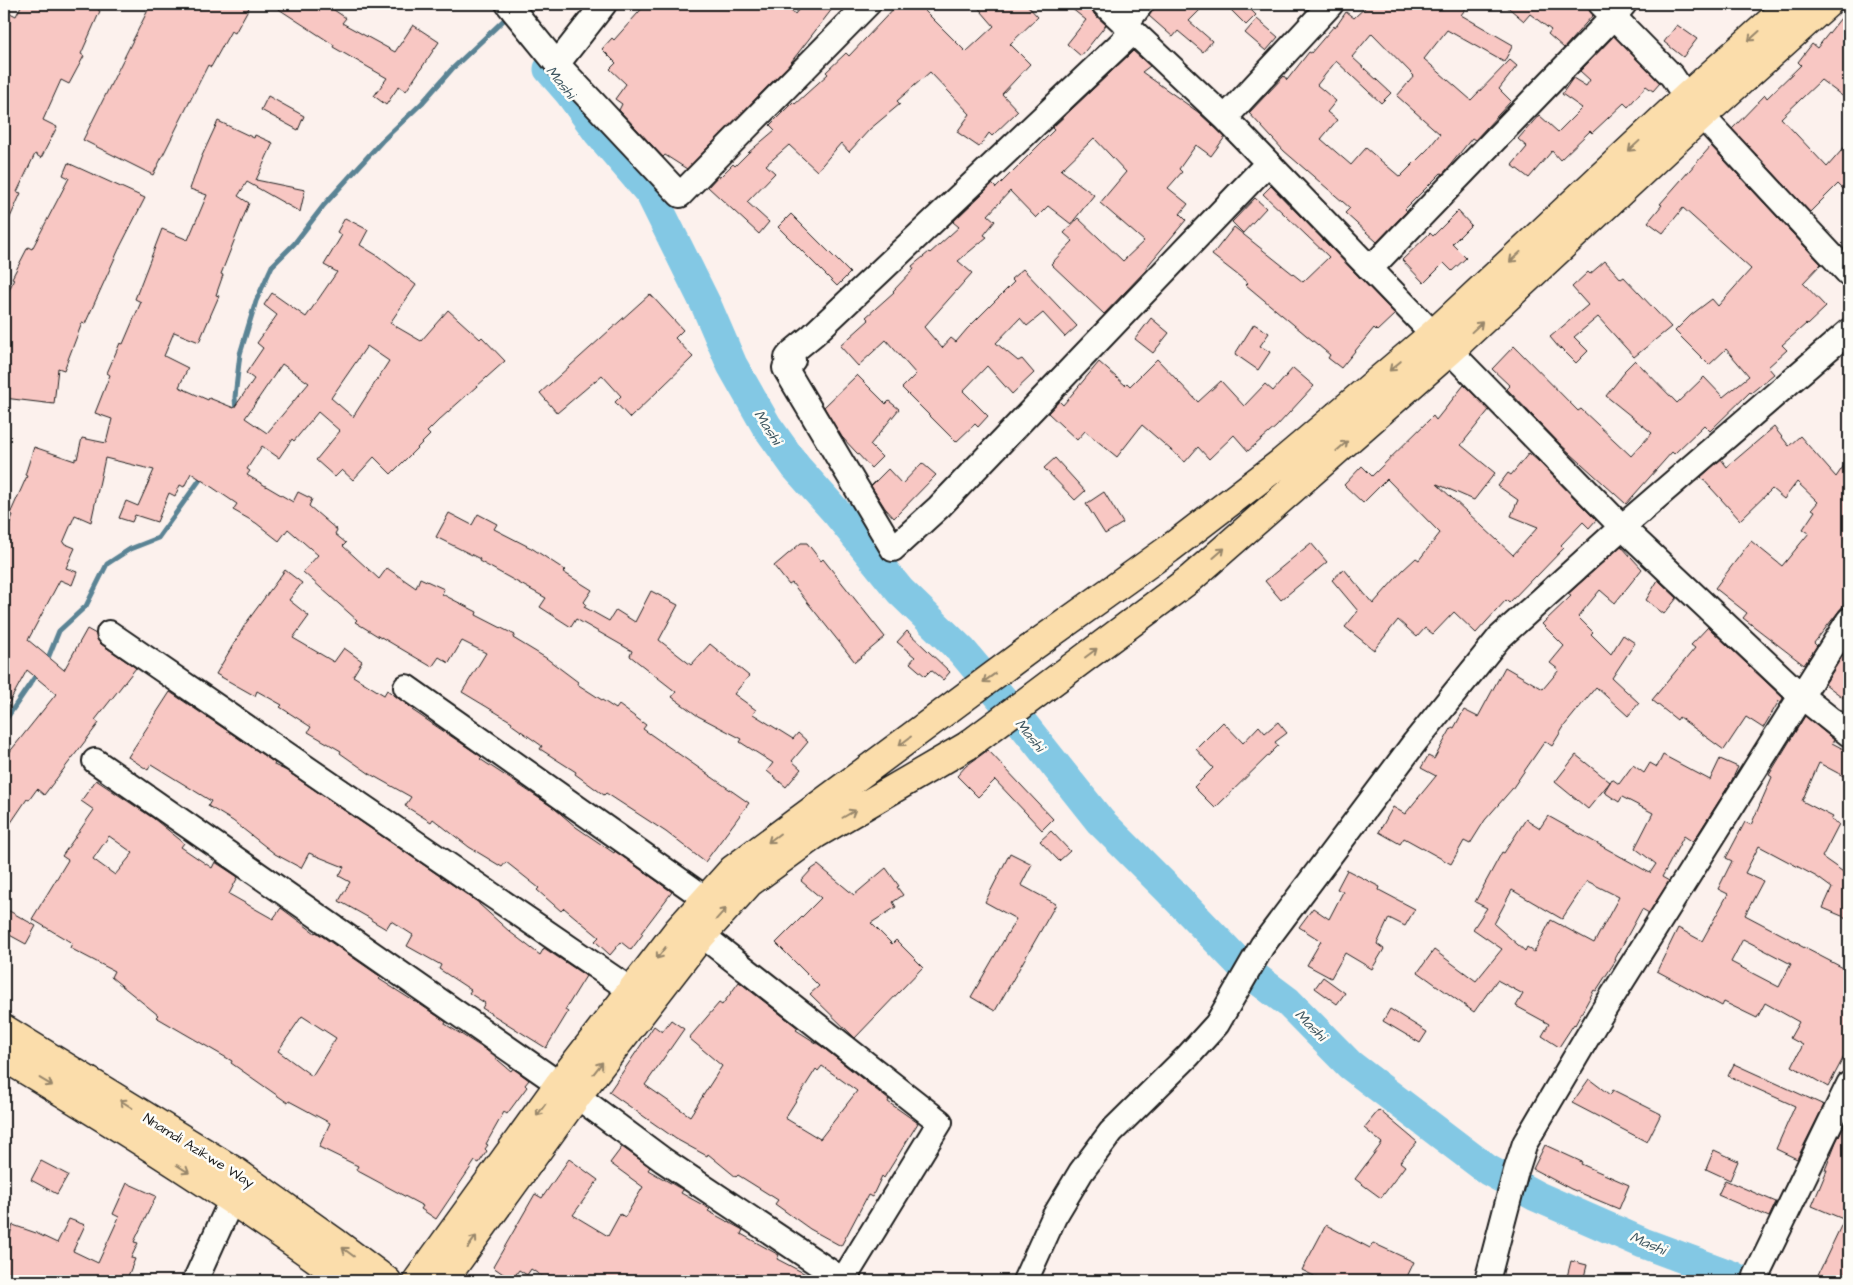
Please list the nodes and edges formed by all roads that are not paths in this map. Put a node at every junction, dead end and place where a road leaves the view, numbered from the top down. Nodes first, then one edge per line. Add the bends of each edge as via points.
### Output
1 (508, 4) edge
2 (604, 4) edge
3 (868, 4) edge
4 (1104, 4) edge
5 (1141, 4) edge
6 (1330, 4) edge
7 (1790, 4) edge
8 (1827, 4) edge
9 (1613, 8) edge
10 (1129, 28) junction
11 (557, 64) junction
12 (1694, 106) junction
13 (1225, 118) junction
14 (1268, 163) junction
15 (1370, 269) junction
16 (1849, 274) edge
17 (1849, 331) edge
18 (1442, 343) junction
19 (1622, 527) junction
20 (1849, 620) edge
21 (109, 633) dead end
22 (406, 687) dead end
23 (1800, 695) junction
24 (1849, 734) edge
25 (95, 762) dead end
26 (706, 899) junction
27 (702, 935) junction
28 (632, 991) junction
29 (4, 1029) edge
30 (4, 1057) edge
31 (1849, 1084) edge
32 (568, 1090) junction
33 (232, 1199) junction
34 (1756, 1276) dead end
35 (195, 1281) edge
36 (347, 1281) edge
37 (387, 1281) edge
38 (417, 1281) edge
39 (443, 1281) edge
40 (844, 1281) edge
41 (1025, 1281) edge
42 (1487, 1281) edge

1 - 11 street
2 - 11 street
3 - 11 street via 680,194
4 - 10 street
5 - 10 street
6 - 13 street
7 -> 12 main road
8 - 12 main road
9 - 12 street
9 - 15 street
10 - 13 street
10 - 14 street via 787,358 793,360 785,368 893,549 939,507
12 - 16 street
12 - 18 main road
13 - 14 street
14 - 15 street
15 - 18 street
17 - 19 street
18 - 19 street
18 -> 26 main road via 1169,549 732,870
27 -> 18 main road via 749,883 816,834 967,746 1190,579
19 - 23 street
19 - 41 street via 1499,638 1415,742 1262,946 1217,1024 1111,1132 1081,1172 1054,1217
20 - 23 street
21 - 28 street
22 - 26 street
23 - 24 street
23 - 42 street via 1598,1019 1525,1143
25 - 32 street
26 -> 28 main road
32 -> 27 main road
27 - 40 street via 940,1122
28 - 32 main road
37 -> 29 main road, Nnamdi Azikwe Way via 236,1172
30 -> 33 main road, Nnamdi Azikwe Way
31 - 34 street
32 -> 38 main road
39 -> 32 main road
32 - 40 street via 663,1160
33 - 35 street
33 - 36 main road, Nnamdi Azikwe Way

